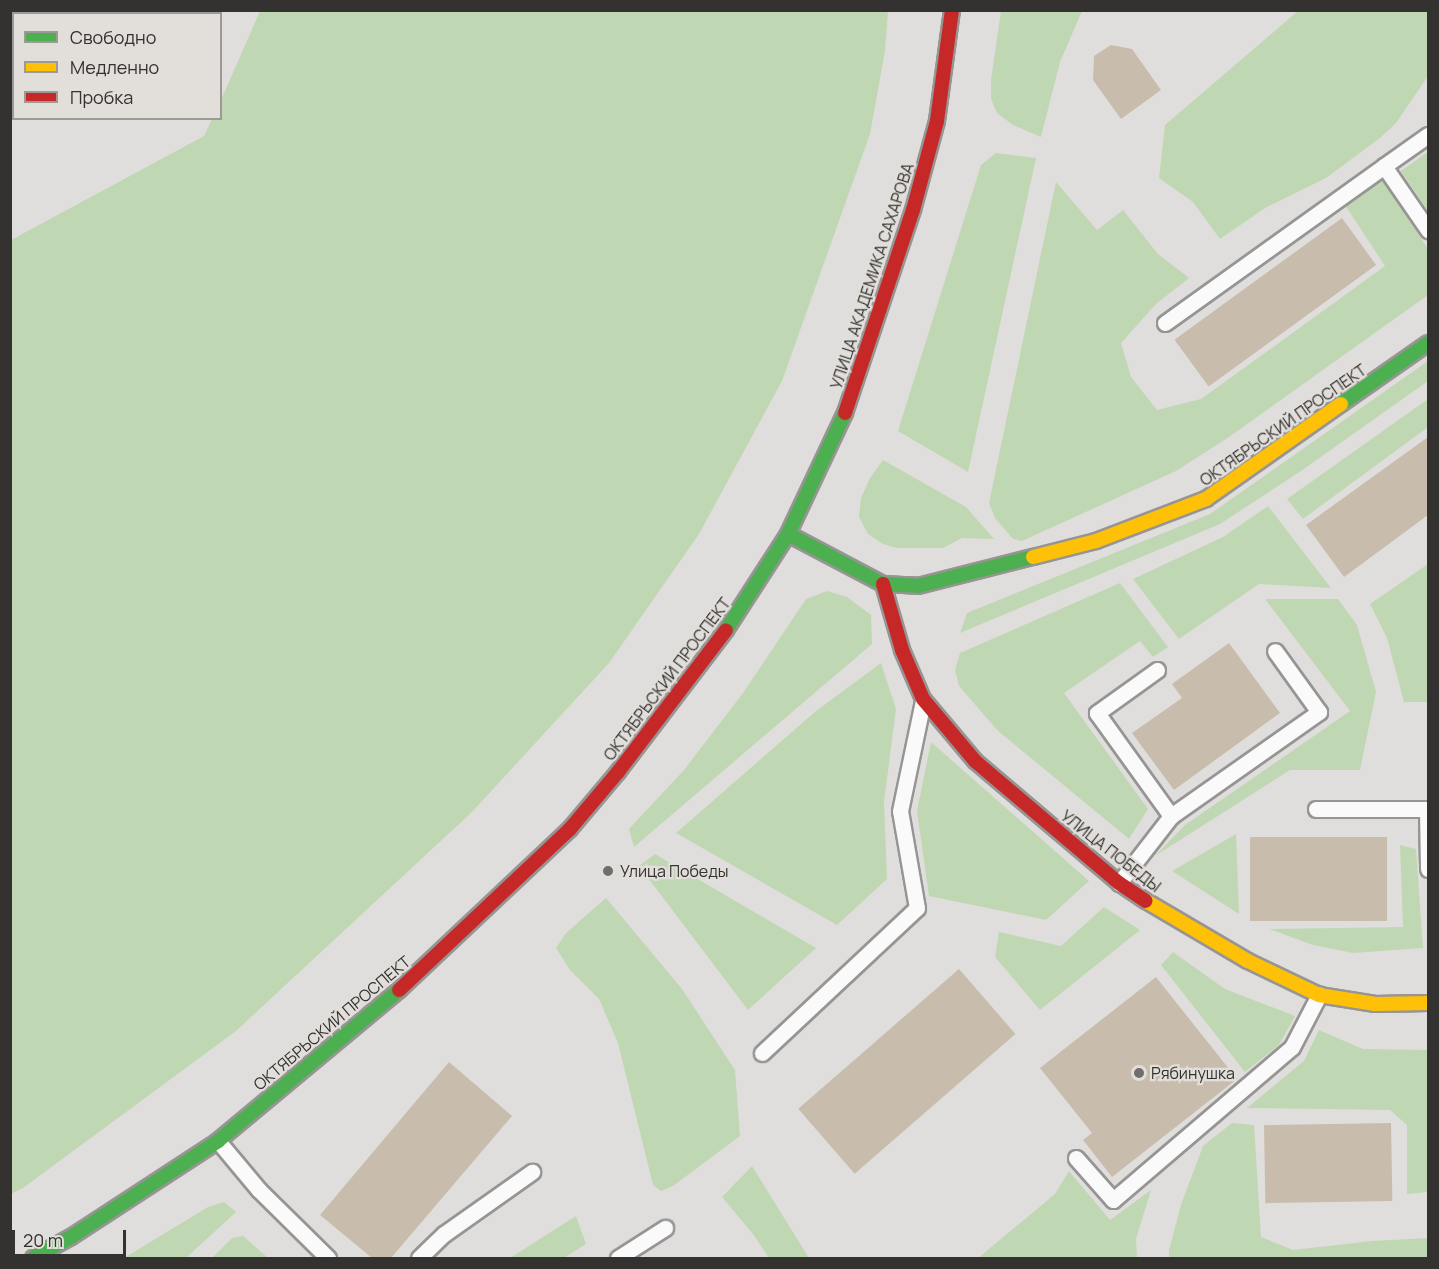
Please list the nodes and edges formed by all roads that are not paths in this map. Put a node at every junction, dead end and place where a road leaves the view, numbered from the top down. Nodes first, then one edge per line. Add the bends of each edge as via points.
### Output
1 (953, 13) edge
2 (1428, 135) edge
3 (1384, 166) junction
4 (1428, 230) edge
5 (1165, 323) dead end
6 (1428, 343) edge
7 (788, 534) junction
8 (883, 584) junction
9 (1275, 651) dead end
10 (1157, 670) dead end
11 (923, 699) junction
12 (1316, 809) dead end
13 (1428, 809) edge
14 (1171, 816) junction
15 (1428, 869) edge
16 (1119, 883) junction
17 (1319, 995) junction
18 (1428, 1003) edge
19 (762, 1053) dead end
20 (218, 1141) junction
21 (1076, 1158) dead end
22 (532, 1172) dead end
23 (665, 1228) dead end
24 (33, 1258) edge
25 (328, 1258) edge
26 (419, 1258) edge
27 (618, 1258) edge

1 - 7 street, УЛИЦА АКАДЕМИКА САХАРОВА via 937,121 913,210 841,425
2 - 3 lane
3 - 4 lane
3 - 5 lane
6 - 8 street, ОКТЯБРЬСКИЙ ПРОСПЕКТ via 1206,499 1096,541 918,586
7 - 8 street, ОКТЯБРЬСКИЙ ПРОСПЕКТ
7 - 20 street, ОКТЯБРЬСКИЙ ПРОСПЕКТ via 722,637 570,829 380,1008
8 - 11 street, УЛИЦА ПОБЕДЫ via 902,650
9 - 14 lane via 1319,712
10 - 14 lane via 1097,713
11 - 16 street, УЛИЦА ПОБЕДЫ via 975,761
11 - 19 lane via 900,811 917,908
12 - 13 lane
13 - 15 lane
14 - 16 lane
16 - 17 street, УЛИЦА ПОБЕДЫ via 1171,918
17 - 18 street, УЛИЦА ПОБЕДЫ via 1375,1004
17 - 21 lane via 1292,1047 1113,1200
20 - 24 street, ОКТЯБРЬСКИЙ ПРОСПЕКТ via 71,1238
20 - 25 lane via 259,1190
22 - 26 lane via 444,1234
23 - 27 lane

